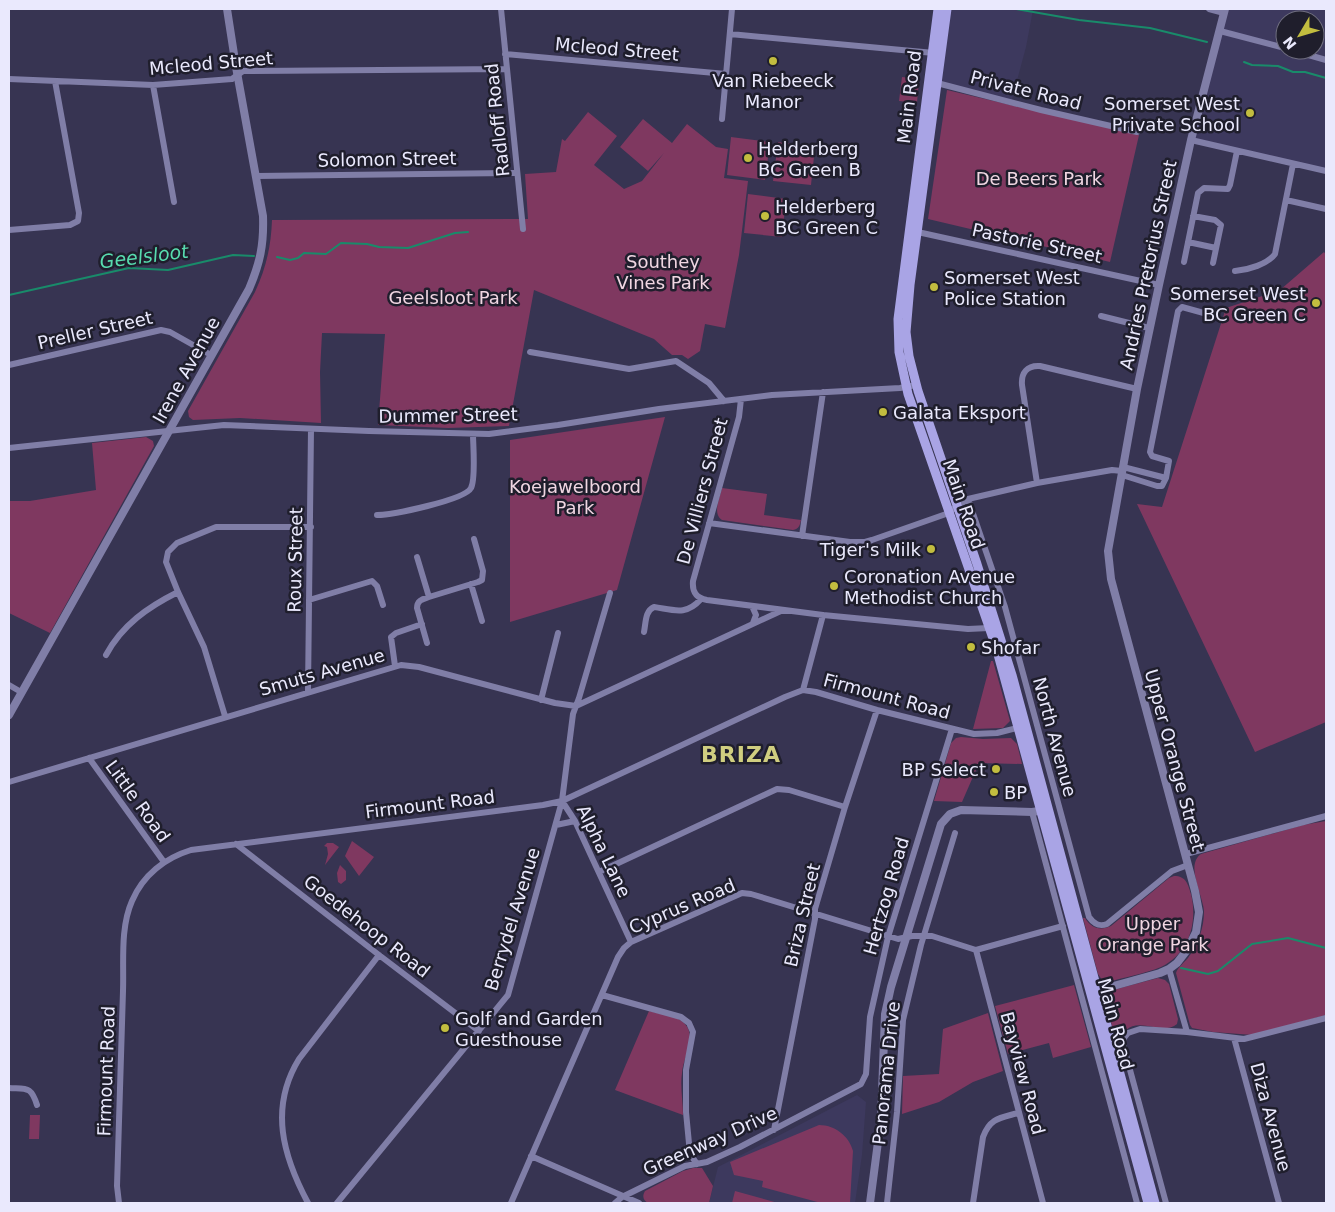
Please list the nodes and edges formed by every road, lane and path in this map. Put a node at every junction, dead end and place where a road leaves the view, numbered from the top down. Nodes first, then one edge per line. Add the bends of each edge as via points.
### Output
1 (228, 9) edge
2 (500, 9) edge
3 (732, 9) edge
4 (938, 9) edge
5 (947, 9) edge
6 (1208, 9) edge
7 (1224, 11) edge
8 (1220, 31) junction
9 (730, 34) junction
10 (1275, 45) edge
11 (936, 53) junction
12 (505, 54) junction
13 (507, 69) junction
14 (726, 74) junction
15 (237, 75) junction
16 (9, 79) edge
17 (55, 82) junction
18 (937, 83) junction
19 (153, 84) junction
20 (722, 119) dead end
21 (1137, 132) dead end
22 (1191, 140) junction
23 (1238, 151) junction
24 (1294, 164) junction
25 (1326, 171) edge
26 (517, 173) junction
27 (256, 176) junction
28 (1286, 200) junction
29 (174, 202) dead end
30 (1326, 209) edge
31 (1193, 216) junction
32 (523, 229) dead end
33 (9, 230) edge
34 (913, 231) junction
35 (1188, 242) junction
36 (1216, 248) junction
37 (1184, 262) dead end
38 (1214, 263) dead end
39 (1235, 271) dead end
40 (1159, 285) junction
41 (1211, 315) dead end
42 (1101, 316) dead end
43 (1149, 328) junction
44 (530, 352) dead end
45 (211, 355) junction
46 (9, 365) edge
47 (916, 384) junction
48 (906, 387) junction
49 (1137, 389) junction
50 (823, 392) junction
51 (741, 399) junction
52 (724, 401) junction
53 (311, 429) junction
54 (169, 431) junction
55 (473, 434) junction
56 (9, 448) edge
57 (1122, 471) junction
58 (1166, 478) junction
59 (1037, 483) junction
60 (968, 499) junction
61 (953, 509) junction
62 (377, 515) dead end
63 (709, 522) junction
64 (311, 527) junction
65 (802, 536) junction
66 (474, 539) dead end
67 (417, 557) dead end
68 (471, 584) junction
69 (178, 592) junction
70 (610, 593) dead end
71 (429, 596) junction
72 (701, 599) junction
73 (310, 600) junction
74 (383, 605) dead end
75 (752, 606) junction
76 (783, 610) junction
77 (823, 615) junction
78 (482, 622) dead end
79 (422, 624) junction
80 (752, 624) junction
81 (989, 628) junction
82 (644, 632) dead end
83 (558, 633) dead end
84 (427, 643) dead end
85 (106, 655) dead end
86 (394, 666) junction
87 (9, 685) edge
88 (803, 690) junction
89 (21, 692) junction
90 (308, 692) junction
91 (541, 700) junction
92 (576, 706) junction
93 (877, 710) junction
94 (9, 715) edge
95 (225, 716) junction
96 (1022, 727) junction
97 (952, 729) junction
98 (89, 758) junction
99 (9, 782) edge
100 (562, 801) junction
101 (845, 807) junction
102 (1040, 811) junction
103 (1326, 816) edge
104 (575, 821) junction
105 (556, 825) junction
106 (955, 832) dead end
107 (236, 844) junction
108 (1186, 854) junction
109 (164, 862) junction
110 (1188, 865) junction
111 (599, 872) junction
112 (815, 914) junction
113 (1063, 926) junction
114 (888, 937) junction
115 (923, 937) junction
116 (906, 938) junction
117 (631, 942) junction
118 (976, 950) junction
119 (379, 955) junction
120 (1169, 969) junction
121 (1094, 992) junction
122 (602, 995) junction
123 (1326, 1018) edge
124 (479, 1031) junction
125 (1187, 1032) junction
126 (1234, 1038) junction
127 (866, 1074) joint
128 (9, 1088) edge
129 (37, 1106) dead end
130 (1018, 1113) junction
131 (774, 1130) junction
132 (531, 1156) junction
133 (697, 1164) junction
134 (622, 1197) junction
135 (119, 1203) edge
136 (308, 1203) edge
137 (338, 1203) edge
138 (511, 1203) edge
139 (615, 1203) edge
140 (638, 1203) edge
141 (870, 1203) edge
142 (887, 1203) edge
143 (973, 1203) edge
144 (1043, 1203) edge
145 (1137, 1203) edge
146 (1148, 1203) edge
147 (1155, 1203) edge
148 (1166, 1203) edge
149 (1279, 1203) edge

1 - 15 street, Irene Avenue
2 - 12 street, Radloff Road
3 - 9 street
4 - 11 main road, Main Road
5 - 11 main road, Main Road
6 - 7 street
7 - 8 street, Andries Pretorius Street
8 - 10 street
8 - 22 street, Andries Pretorius Street
9 - 11 street
9 - 14 street
11 - 18 main road, Main Road
11 - 34 main road, Main Road
12 - 13 street, Radloff Road
12 - 14 street, Mcleod Street
13 - 15 street, Mcleod Street via 243,71
13 - 26 street, Radloff Road
14 - 20 street
15 - 19 street, Mcleod Street
15 - 27 street, Irene Avenue
16 - 17 street, Mcleod Street
17 - 19 street, Mcleod Street
17 - 33 street via 78,221 75,224
18 - 21 street, Private Road
18 - 34 main road, Main Road
19 - 29 street
22 - 23 street
22 - 40 street, Andries Pretorius Street
23 - 24 street
23 - 31 street via 1230,187 1226,190 1206,188 1198,192
24 - 25 street
24 - 28 street
26 - 27 street, Solomon Street
26 - 32 street, Radloff Road
27 - 45 street, Irene Avenue via 264,234 260,259 248,289
28 - 30 street
28 - 39 street via 1274,256
31 - 35 street
31 - 36 street via 1215,220 1221,225
34 - 40 street, Pastorie Street
34 - 47 main road, Main Road via 906,332 908,356
34 - 48 main road, Main Road via 900,290 897,338
35 - 36 street
35 - 37 street
36 - 38 street
40 - 43 street, Andries Pretorius Street
41 - 58 street via 1182,307 1178,311 1150,452 1152,456 1169,461
42 - 43 street
43 - 49 street, Andries Pretorius Street
44 - 52 street via 629,369 676,361 710,383
45 - 46 street, Preller Street via 161,330
45 - 54 street, Irene Avenue
47 - 48 street, Dummer Street
47 - 61 main road, Main Road
48 - 50 street, Dummer Street
48 - 61 main road, Main Road
49 - 57 street, Andries Pretorius Street
49 - 59 street via 1040,366 1027,369 1022,376 1022,385
50 - 51 street, Dummer Street
50 - 65 street
51 - 52 street, Dummer Street
51 - 63 street, De Villiers Street via 739,417
52 - 55 street, Dummer Street via 512,432
53 - 54 street, Dummer Street via 224,425
53 - 55 street, Dummer Street
53 - 64 street, Roux Street
54 - 56 street, Dummer Street
54 - 89 street, Irene Avenue
55 - 62 street via 473,482 469,492 411,510
57 - 58 street via 1146,472
57 - 58 street via 1144,482 1162,486
57 - 59 street
57 - 108 street, Upper Orange Street via 1109,538 1108,565
59 - 60 street
60 - 61 street
60 - 110 street, North Avenue via 1005,607 1089,918 1095,924 1108,924 1172,871
61 - 65 street via 865,542
61 - 81 main road, Main Road
61 - 96 main road, Main Road via 997,624
63 - 65 street
63 - 72 street, De Villiers Street via 693,581 694,590
64 - 69 street via 216,527 187,539 172,547 166,558
64 - 73 street, Roux Street
66 - 68 street via 484,576
67 - 71 street
68 - 71 street
68 - 78 street
69 - 85 street via 144,611 114,641
69 - 95 street via 204,647
70 - 92 street, Berrydel Avenue
71 - 79 street via 417,605
72 - 75 street
72 - 82 street via 687,610 651,608
73 - 74 street via 372,582 377,586
73 - 90 street, Roux Street
75 - 76 street
75 - 80 street via 756,615
76 - 77 street
76 - 80 street
77 - 81 street via 968,629
77 - 88 street
79 - 84 street
79 - 86 street via 391,637
80 - 92 street
81 - 96 main road, Main Road
83 - 91 street
86 - 90 street, Smuts Avenue
86 - 91 street, Smuts Avenue via 419,667
87 - 89 street
88 - 93 street, Firmount Road
88 - 100 street, Firmount Road
89 - 94 street, Irene Avenue
90 - 95 street, Smuts Avenue
91 - 92 street, Smuts Avenue
92 - 100 street, Berrydel Avenue
93 - 97 street, Firmount Road
93 - 101 street, Briza Street
95 - 98 street, Smuts Avenue
96 - 97 street, Firmount Road via 974,734
96 - 102 main road, Main Road
97 - 114 street, Hertzog Road
98 - 99 street, Smuts Avenue
98 - 109 street, Little Road
100 - 104 street, Alpha Lane
100 - 105 street, Berrydel Avenue
100 - 107 street, Firmount Road
101 - 111 street via 777,789
101 - 112 street, Briza Street
102 - 113 street
102 - 116 street via 962,810 950,814 939,829
102 - 121 main road, Main Road
103 - 108 street
104 - 105 street
104 - 111 street, Alpha Lane
105 - 124 street, Berrydel Avenue via 509,992
106 - 115 street, Panorama Drive
107 - 109 street, Firmount Road via 191,850
107 - 119 street, Goedehoop Road
108 - 110 street, Upper Orange Street
109 - 135 street, Firmount Road via 145,880 132,899 125,928
110 - 120 street, Upper Orange Street via 1198,904 1198,923 1187,950
111 - 117 street, Alpha Lane
112 - 114 street, Cyprus Road
112 - 117 street, Cyprus Road via 742,893
112 - 131 street, Briza Street
113 - 118 street
113 - 145 street
114 - 116 street, Cyprus Road
114 - 127 street, Hertzog Road via 870,1017
115 - 116 street, Cyprus Road
115 - 118 street, Cyprus Road via 932,936
115 - 142 street, Panorama Drive via 902,1028
116 - 141 street via 885,1014 881,1120
117 - 122 street, Cyprus Road via 618,957
118 - 130 street, Bayview Road
119 - 124 street, Goedehoop Road
119 - 136 street via 299,1059 285,1090 283,1137 293,1172
120 - 121 street, Upper Orange Street
120 - 125 street
121 - 146 main road, Main Road
121 - 147 main road, Main Road
122 - 132 street, Cyprus Road
122 - 133 street via 681,1017 691,1027 693,1038 686,1070 686,1112 690,1154
123 - 126 street via 1254,1038
124 - 137 street, Berrydel Avenue
125 - 126 street
125 - 148 street via 1140,1029 1128,1033 1123,1044
126 - 149 street, Diza Avenue
127 - 131 street, Greenway Drive via 857,1087
128 - 129 street via 27,1088
130 - 143 street via 997,1119 987,1127
130 - 144 street, Bayview Road
131 - 133 street, Greenway Drive
132 - 134 street
132 - 138 street, Cyprus Road
133 - 134 street, Greenway Drive via 685,1166
134 - 139 street, Greenway Drive
134 - 140 street

